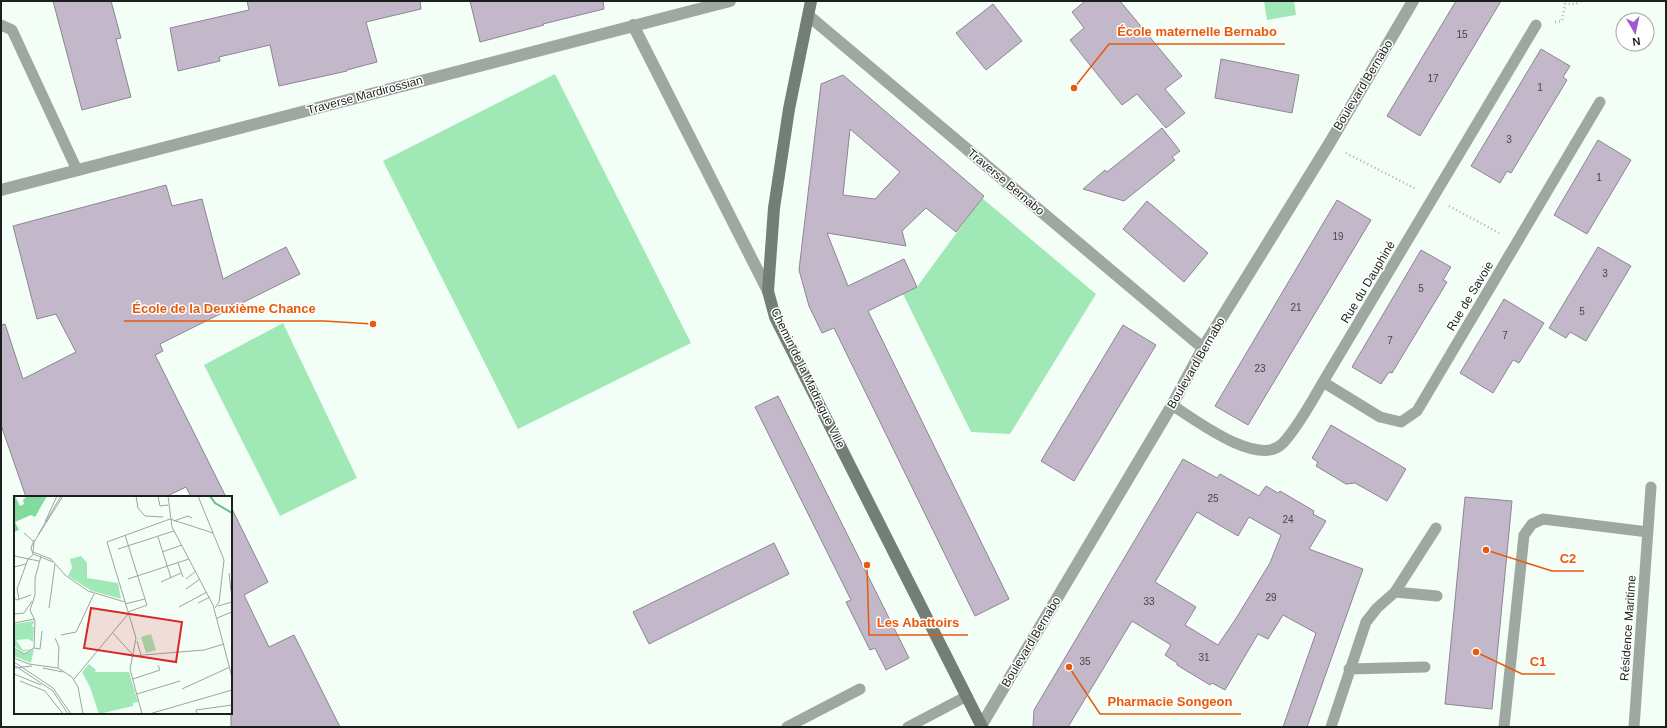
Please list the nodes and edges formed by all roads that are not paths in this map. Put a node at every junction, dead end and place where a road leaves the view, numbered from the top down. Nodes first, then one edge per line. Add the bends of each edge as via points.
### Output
1 (730, 1) edge
2 (811, 1) edge
3 (1413, 1) edge
4 (809, 16) junction
5 (1, 25) edge
6 (633, 25) junction
7 (1536, 25) dead end
8 (1600, 102) dead end
9 (77, 170) junction
10 (1, 190) edge
11 (768, 291) junction
12 (1203, 348) junction
13 (1324, 382) junction
14 (1172, 405) junction
15 (1651, 486) dead end
16 (1436, 528) dead end
17 (1648, 532) junction
18 (1395, 592) junction
19 (1437, 596) dead end
20 (1425, 667) dead end
21 (1349, 669) junction
22 (860, 689) dead end
23 (967, 696) junction
24 (982, 726) edge
25 (787, 727) edge
26 (908, 727) edge
27 (1331, 727) edge
28 (1504, 727) edge
29 (1634, 727) edge

1 - 6 street, Traverse Mardirossian
2 - 4 street, Chemin de la Madrague Ville
3 - 12 street, Boulevard Bernabo via 1329,144
4 - 11 street, Chemin de la Madrague Ville via 790,109 774,208
4 - 12 street, Traverse Bernabo
5 - 9 lane via 12,30
6 - 9 street, Traverse Mardirossian
6 - 11 street
7 - 13 lane, Rue du Dauphiné
8 - 13 lane, Rue de Savoie via 1417,411 1401,422 1380,417
9 - 10 street, Traverse Mardirossian
11 - 23 street, Chemin de la Madrague Ville via 775,317
12 - 14 street, Boulevard Bernabo
13 - 14 lane, Rue du Dauphiné via 1283,444 1272,450 1253,449 1231,441
14 - 24 street, Boulevard Bernabo
15 - 17 lane, Résidence Maritime
16 - 18 lane
17 - 28 lane via 1543,519 1532,524 1524,535
17 - 29 lane, Résidence Maritime
18 - 19 lane
18 - 21 lane via 1366,622
20 - 21 lane
21 - 27 lane
22 - 25 lane
23 - 24 street, Chemin de la Madrague Ville
23 - 26 lane

